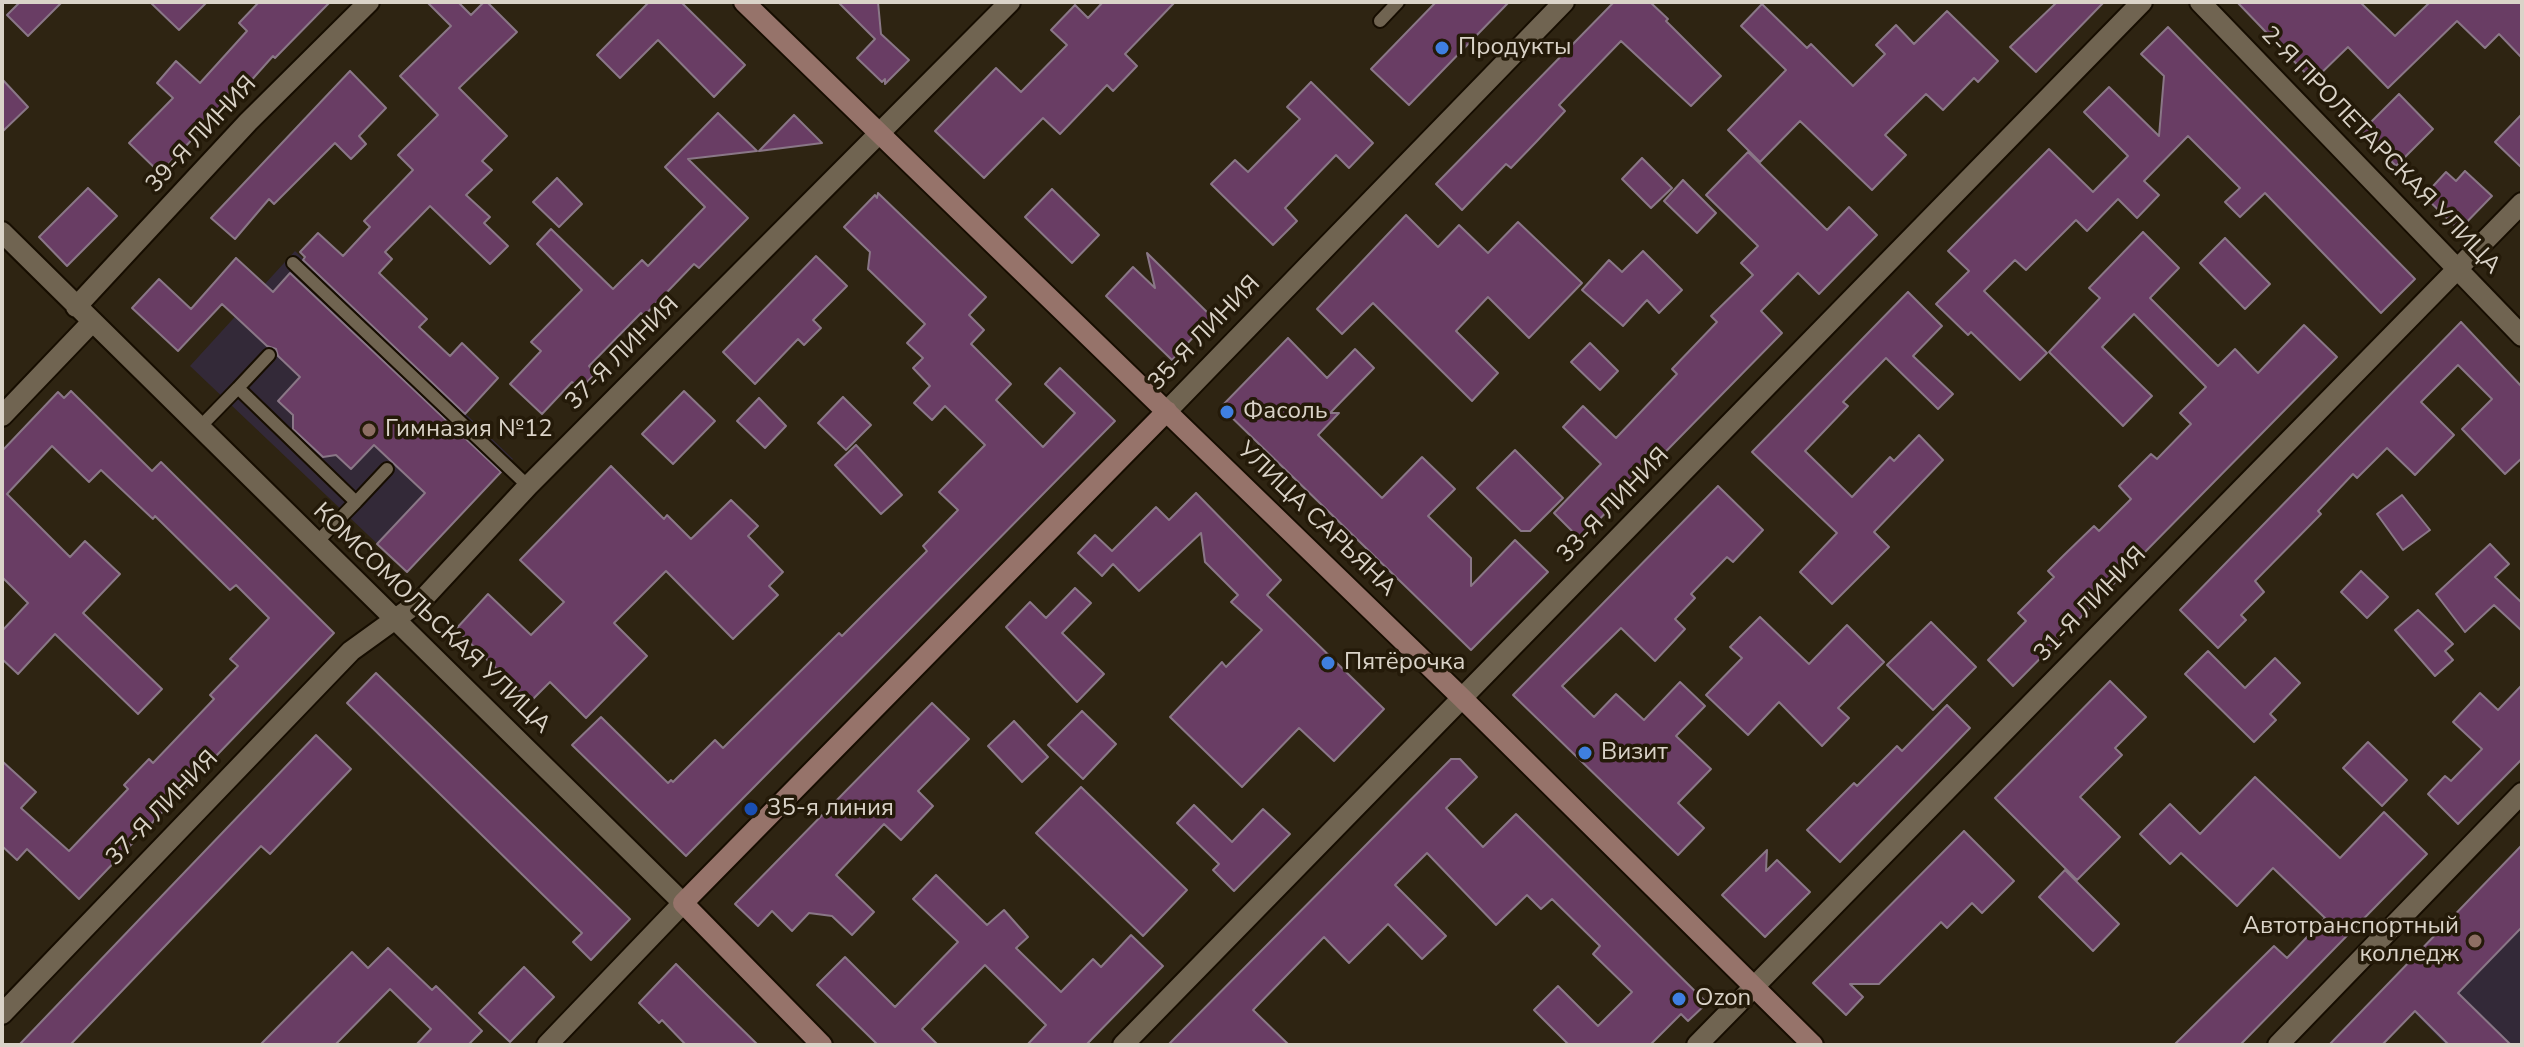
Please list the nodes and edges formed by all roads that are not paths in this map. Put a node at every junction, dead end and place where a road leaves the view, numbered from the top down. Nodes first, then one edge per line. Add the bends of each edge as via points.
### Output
1 (369, 2) edge
2 (744, 2) edge
3 (1010, 2) edge
4 (1398, 2) edge
5 (1564, 2) edge
6 (2142, 2) edge
7 (2200, 2) edge
8 (1380, 21) dead end
9 (879, 134) junction
10 (2522, 203) edge
11 (2, 232) edge
12 (293, 263) dead end
13 (2457, 268) junction
14 (76, 307) junction
15 (92, 322) junction
16 (2522, 336) edge
17 (269, 355) dead end
18 (238, 388) junction
19 (1167, 411) junction
20 (2, 416) edge
21 (199, 428) junction
22 (387, 469) dead end
23 (528, 486) junction
24 (356, 502) junction
25 (316, 543) junction
26 (396, 620) junction
27 (1462, 698) junction
28 (2522, 793) edge
29 (683, 903) junction
30 (1754, 987) junction
31 (2, 1014) edge
32 (547, 1045) edge
33 (822, 1045) edge
34 (1123, 1045) edge
35 (1697, 1045) edge
36 (1813, 1045) edge
37 (2278, 1045) edge

1 - 14 street, 39-Я ЛИНИЯ via 248,122
2 - 9 main road, УЛИЦА САРЬЯНА
3 - 9 street, 37-Я ЛИНИЯ
4 - 8 lane
5 - 19 street, 35-Я ЛИНИЯ
6 - 27 street, 33-Я ЛИНИЯ
7 - 13 street, 2-Я ПРОЛЕТАРСКАЯ УЛИЦА
9 - 19 main road, УЛИЦА САРЬЯНА
9 - 23 street, 37-Я ЛИНИЯ
10 - 13 street, 31-Я ЛИНИЯ
11 - 14 street, КОМСОМОЛЬСКАЯ УЛИЦА
12 - 23 lane
13 - 16 street, 2-Я ПРОЛЕТАРСКАЯ УЛИЦА
13 - 30 street, 31-Я ЛИНИЯ
14 - 15 street, КОМСОМОЛЬСКАЯ УЛИЦА
15 - 20 street
15 - 21 street, КОМСОМОЛЬСКАЯ УЛИЦА
17 - 18 lane
18 - 21 lane
18 - 24 lane
19 - 27 main road, УЛИЦА САРЬЯНА
19 - 29 main road, 35-Я ЛИНИЯ
21 - 25 street, КОМСОМОЛЬСКАЯ УЛИЦА
22 - 24 lane
23 - 26 street, 37-Я ЛИНИЯ via 423,599
24 - 25 lane
25 - 26 street, КОМСОМОЛЬСКАЯ УЛИЦА
26 - 29 street, КОМСОМОЛЬСКАЯ УЛИЦА
26 - 31 street, 37-Я ЛИНИЯ via 351,651
27 - 30 main road, УЛИЦА САРЬЯНА
27 - 34 street, 33-Я ЛИНИЯ
28 - 37 street
29 - 32 street, 35-Я ЛИНИЯ
29 - 33 main road, КОМСОМОЛЬСКАЯ УЛИЦА
30 - 35 street, 31-Я ЛИНИЯ
30 - 36 main road, УЛИЦА САРЬЯНА

